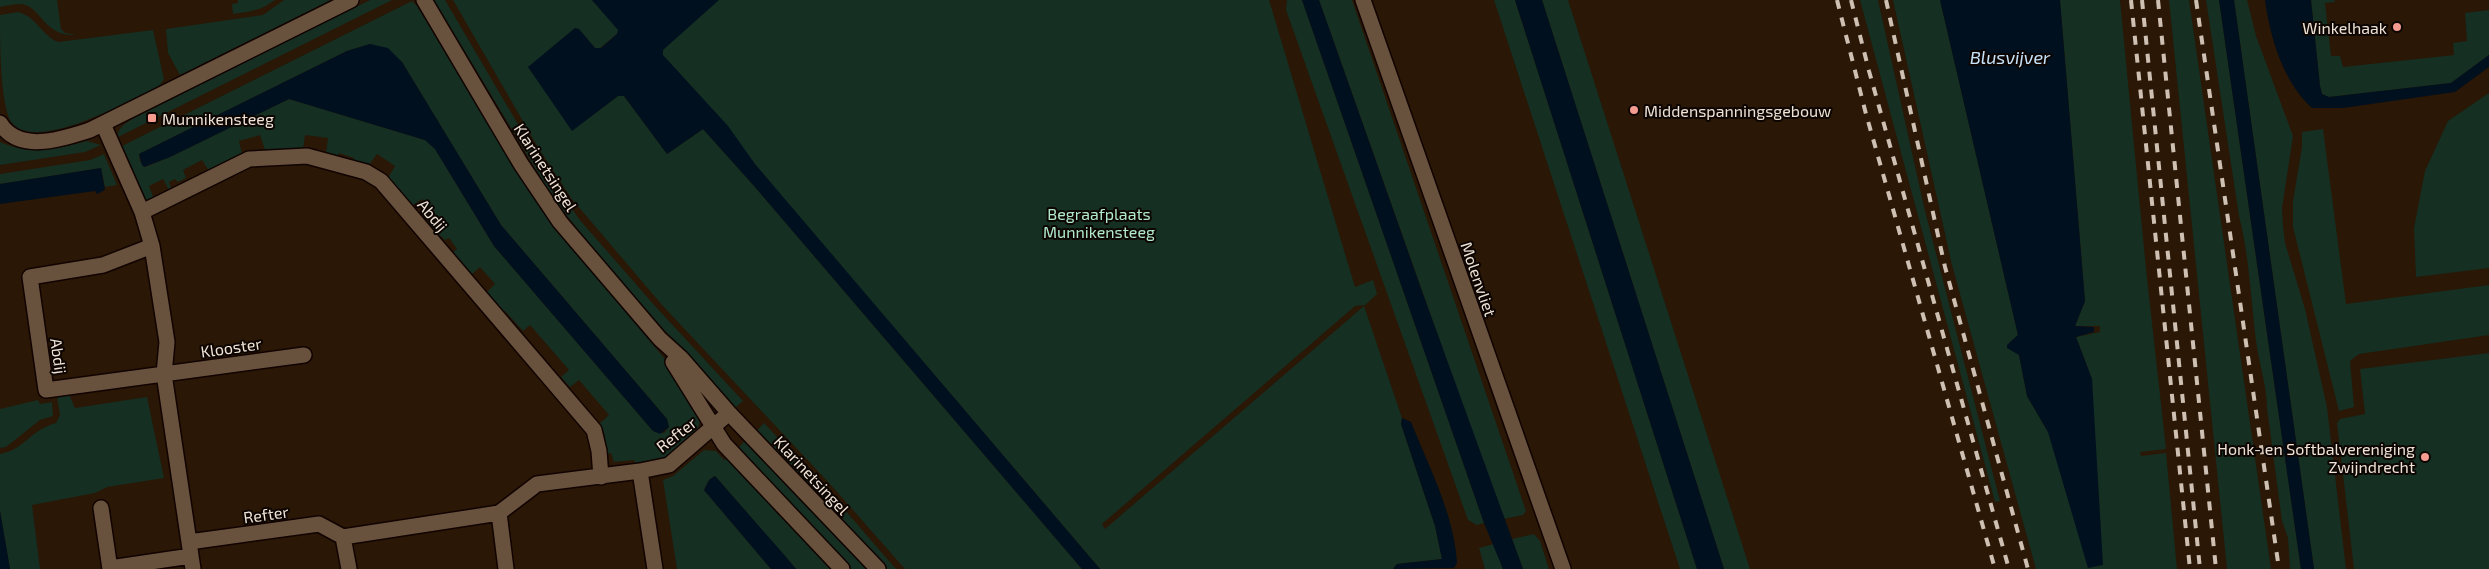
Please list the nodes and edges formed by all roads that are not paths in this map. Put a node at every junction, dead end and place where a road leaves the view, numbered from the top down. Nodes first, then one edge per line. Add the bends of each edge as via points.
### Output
1 (351, 0) edge
2 (424, 0) edge
3 (1362, 0) edge
4 (103, 124) junction
5 (2, 129) edge
6 (142, 212) junction
7 (152, 246) junction
8 (660, 339) junction
9 (304, 355) dead end
10 (164, 374) junction
11 (729, 413) junction
12 (713, 427) junction
13 (640, 471) junction
14 (601, 477) junction
15 (101, 508) dead end
16 (499, 513) junction
17 (344, 538) junction
18 (191, 556) edge
19 (110, 569) edge
20 (349, 569) edge
21 (506, 569) edge
22 (655, 569) edge
23 (842, 569) edge
24 (878, 569) edge
25 (1563, 569) edge

1 - 4 street
2 - 8 street, Klarinetsingel via 536,189 574,240
3 - 25 street, Molenvliet
4 - 5 street via 65,137 36,142 20,140
4 - 6 street
6 - 7 street
6 - 14 street, Abdij via 249,159 307,156 366,172 381,181 594,430
7 - 10 street via 168,342
7 - 10 street, Abdij via 103,265 30,277 46,390
8 - 11 street, Klarinetsingel
8 - 12 street, Klarinetsingel
9 - 10 street, Klooster
10 - 18 street
11 - 12 street, Refter
11 - 24 street, Klarinetsingel
12 - 13 street, Refter via 668,465
12 - 23 street, Klarinetsingel via 724,444
13 - 14 street, Refter
13 - 22 street
14 - 16 street, Refter via 537,484
15 - 19 street
16 - 17 street, Refter
16 - 21 street
17 - 18 street, Refter via 319,524
17 - 20 street
18 - 19 street

